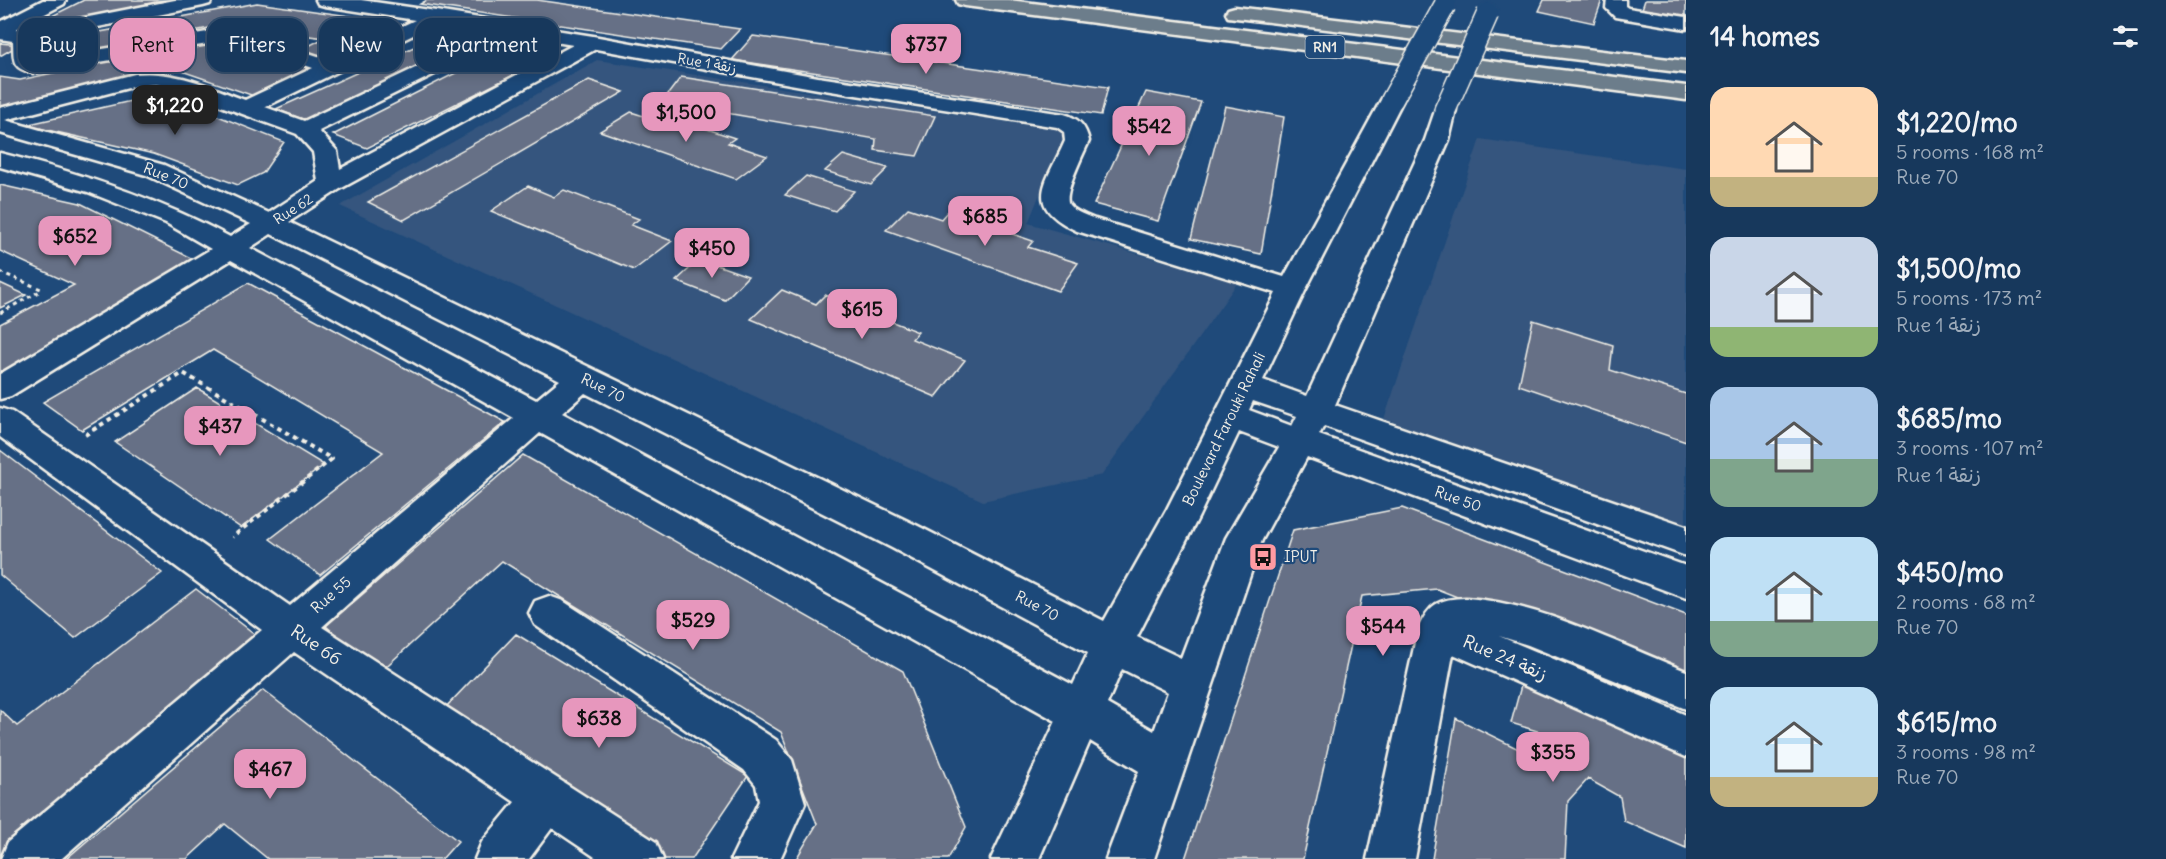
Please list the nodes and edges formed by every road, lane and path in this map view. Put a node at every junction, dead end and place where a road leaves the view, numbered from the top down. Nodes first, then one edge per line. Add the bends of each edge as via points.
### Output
1 (57, 0) edge
2 (203, 0) edge
3 (325, 0) edge
4 (965, 0) edge
5 (1616, 0) edge
6 (1445, 2) edge
7 (1490, 6) edge
8 (1211, 10) dead end
9 (436, 16) junction
10 (448, 18) edge
11 (98, 21) edge
12 (1686, 23) edge
13 (0, 32) edge
14 (403, 32) edge
15 (18, 35) edge
16 (559, 37) edge
17 (592, 42) junction
18 (98, 56) edge
19 (319, 63) edge
20 (1686, 67) edge
21 (320, 72) edge
22 (423, 72) edge
23 (1686, 93) edge
24 (247, 107) junction
25 (0, 115) edge
26 (0, 126) edge
27 (305, 129) junction
28 (0, 160) edge
29 (331, 184) junction
30 (270, 223) junction
31 (231, 248) junction
32 (0, 272) edge
33 (1292, 289) junction
34 (0, 312) edge
35 (582, 378) junction
36 (0, 388) edge
37 (1238, 401) junction
38 (538, 417) junction
39 (0, 420) edge
40 (1308, 427) junction
41 (52, 457) junction
42 (1686, 541) edge
43 (200, 562) junction
44 (1686, 582) edge
45 (549, 613) dead end
46 (292, 629) junction
47 (1438, 629) junction
48 (1113, 645) junction
49 (1192, 683) junction
50 (1686, 690) edge
51 (1082, 712) junction
52 (1686, 736) edge
53 (1164, 761) junction
54 (548, 797) junction
55 (25, 859) edge
56 (499, 859) edge
57 (639, 859) edge
58 (754, 859) edge
59 (1015, 859) edge
60 (1130, 859) edge
61 (1391, 859) edge

1 - 13 street
2 - 11 street
3 - 9 street, Rue 1 زنقة
4 - 23 highway, RN1
5 - 12 street via 1615,8 1642,18
6 - 33 street, Boulevard Farouki Rahali, bridge
7 - 40 street, bridge via 1445,110 1437,141
8 - 20 highway, RN1
9 - 10 street, Rue 1 زنقة
9 - 14 street
13 - 15 street
16 - 17 street, Rue 1 زنقة
17 - 29 street, Rue 62
17 - 33 street, Rue 1 زنقة via 1071,124 1077,141 1054,195 1054,204 1070,218
18 - 19 street via 232,34
21 - 24 street
22 - 27 street
24 - 25 street via 156,78 124,82
24 - 27 street
26 - 30 street, Rue 70 via 155,170
27 - 29 street via 325,151
28 - 31 street via 97,187 176,218
29 - 30 street, Rue 62
30 - 31 street, Rue 62
30 - 35 street, Rue 70
31 - 36 street, Rue 62
31 - 38 street
32 - 34 path via 42,290
33 - 37 street, Boulevard Farouki Rahali
35 - 38 street, Rue 55
35 - 48 street, Rue 70 via 905,537
37 - 40 street, Rue 50
37 - 48 street, Boulevard Farouki Rahali
38 - 46 street, Rue 55
38 - 51 street
39 - 41 street, Rue 66
40 - 42 street, Rue 50
40 - 44 street, Rue 50
40 - 49 street via 1244,538
41 - 43 street, Rue 66
41 - 43 path via 183,373 332,459
43 - 46 street, Rue 66
45 - 58 street via 760,755 776,776 782,803
46 - 54 street, Rue 66
46 - 55 street, Rue 55
47 - 50 street, Rue 24 زنقة via 1448,616 1493,618 1529,628
47 - 52 street, Rue 24 زنقة
47 - 61 street
48 - 49 street, Rue 70
48 - 51 street, Boulevard Farouki Rahali
49 - 53 street
51 - 53 street
51 - 59 street, Boulevard Farouki Rahali
53 - 60 street
54 - 56 street
54 - 57 street, Rue 66

